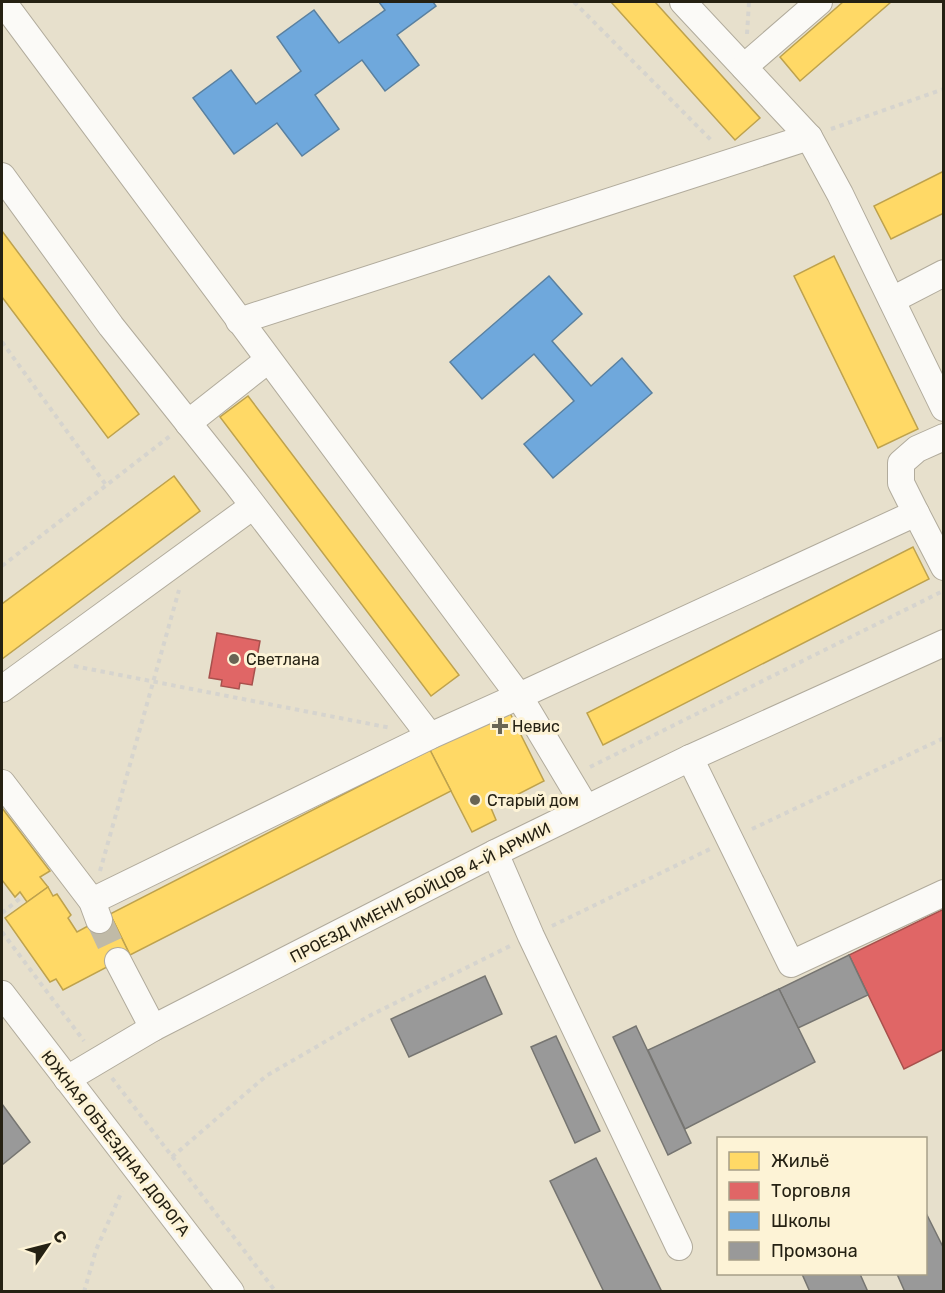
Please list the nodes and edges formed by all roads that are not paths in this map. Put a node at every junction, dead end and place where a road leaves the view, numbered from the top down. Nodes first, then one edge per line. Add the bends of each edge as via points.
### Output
1 (683, 2) edge
2 (819, 2) edge
3 (6, 14) edge
4 (744, 68) junction
5 (809, 137) junction
6 (2, 176) edge
7 (944, 273) edge
8 (892, 300) junction
9 (239, 321) junction
10 (268, 360) junction
11 (944, 408) edge
12 (188, 423) junction
13 (944, 437) edge
14 (253, 506) junction
15 (916, 513) junction
16 (944, 567) edge
17 (944, 643) edge
18 (2, 689) edge
19 (519, 696) junction
20 (430, 736) junction
21 (690, 758) junction
22 (2, 783) edge
23 (586, 808) junction
24 (495, 853) junction
25 (944, 892) edge
26 (118, 961) tunnel mouth
27 (2, 994) edge
28 (153, 1028) junction
29 (67, 1079) junction
30 (679, 1248) dead end
31 (231, 1292) edge

1 - 4 street
2 - 4 street
3 - 9 street
4 - 5 street
5 - 8 street
5 - 9 street
6 - 12 street via 111,326
7 - 8 street
8 - 11 street
9 - 10 street
10 - 12 street
10 - 19 street
12 - 14 street
13 - 15 street via 917,449 901,463 901,483
14 - 18 street
14 - 20 street
15 - 16 street
15 - 19 street
17 - 21 street, ПРОЕЗД ИМЕНИ БОЙЦОВ 4-Й АРМИИ
19 - 20 street
19 - 23 street
20 - 22 street via 95,911
21 - 23 street, ПРОЕЗД ИМЕНИ БОЙЦОВ 4-Й АРМИИ
21 - 25 street via 791,964
23 - 24 street, ПРОЕЗД ИМЕНИ БОЙЦОВ 4-Й АРМИИ
24 - 28 street, ПРОЕЗД ИМЕНИ БОЙЦОВ 4-Й АРМИИ
24 - 30 street
26 - 28 street
27 - 29 street, ЮЖНАЯ ОБЪЕЗДНАЯ ДОРОГА
28 - 29 street, ПРОЕЗД ИМЕНИ БОЙЦОВ 4-Й АРМИИ
29 - 31 street, ЮЖНАЯ ОБЪЕЗДНАЯ ДОРОГА

